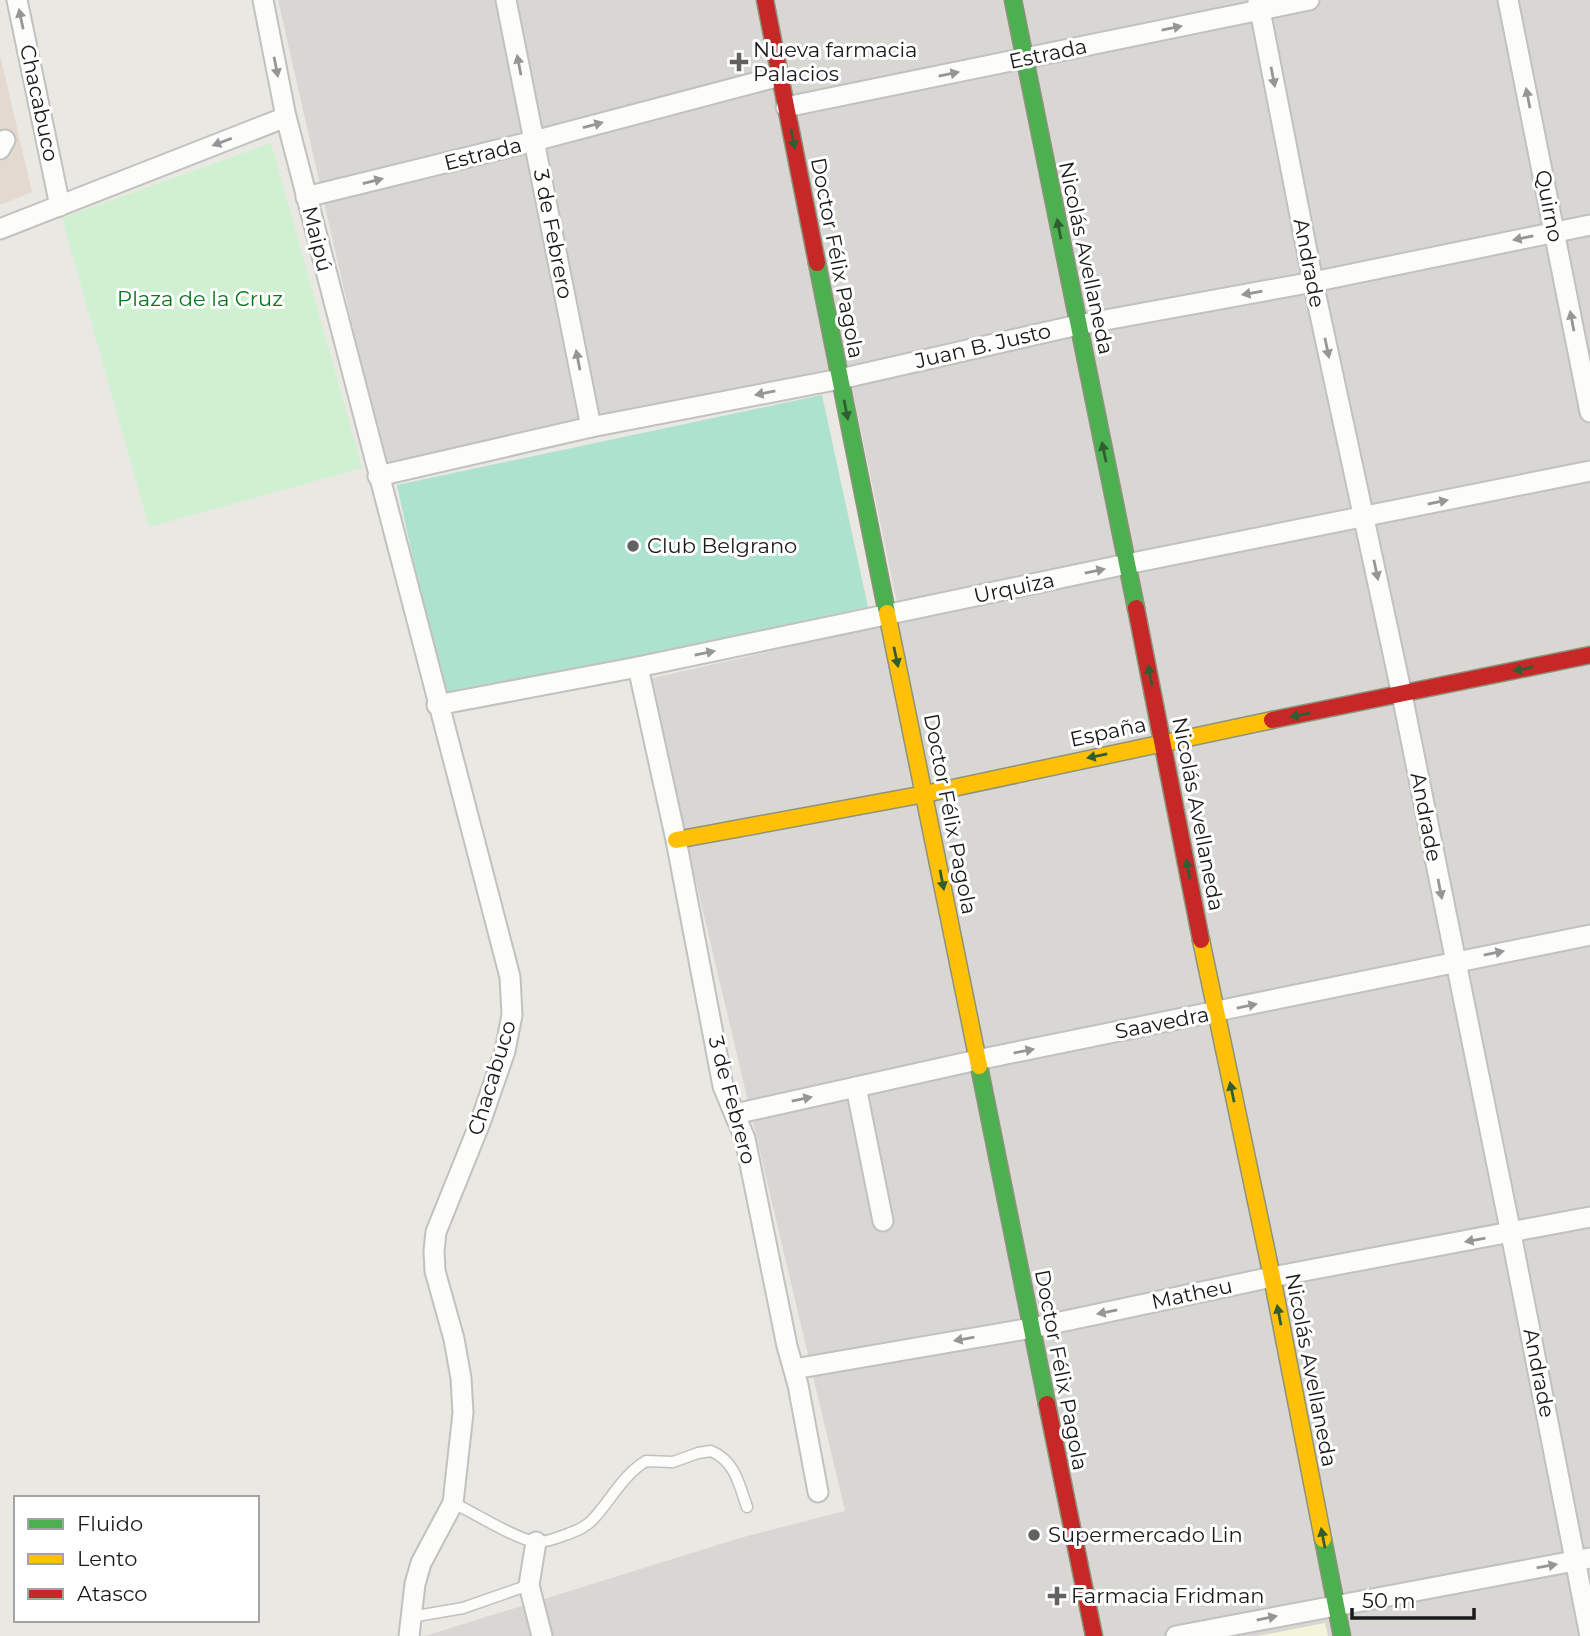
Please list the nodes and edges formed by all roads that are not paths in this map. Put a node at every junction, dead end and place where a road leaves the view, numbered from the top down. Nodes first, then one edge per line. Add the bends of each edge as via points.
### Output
1 (17, 0) edge
2 (263, 0) edge
3 (506, 0) edge
4 (765, 0) edge
5 (1013, 0) edge
6 (1309, 0) edge
7 (1508, 0) edge
8 (1259, 5) edge
9 (1024, 59) junction
10 (780, 76) junction
11 (786, 107) junction
12 (286, 117) junction
13 (534, 141) junction
14 (306, 197) junction
15 (61, 206) junction
16 (1590, 225) edge
17 (0, 229) edge
18 (1554, 232) junction
19 (1313, 282) junction
20 (1078, 324) junction
21 (840, 379) junction
22 (1590, 412) edge
23 (592, 427) junction
24 (1590, 471) edge
25 (378, 476) junction
26 (1365, 517) junction
27 (1128, 564) junction
28 (888, 615) junction
29 (1590, 655) edge
30 (638, 667) junction
31 (1402, 695) junction
32 (438, 705) junction
33 (1163, 742) junction
34 (925, 794) junction
35 (676, 840) junction
36 (1590, 935) edge
37 (1455, 961) junction
38 (1215, 1013) junction
39 (977, 1060) junction
40 (856, 1087) junction
41 (735, 1114) junction
42 (1590, 1217) edge
43 (884, 1221) dead end
44 (1511, 1234) junction
45 (1272, 1277) junction
46 (1032, 1328) junction
47 (794, 1369) junction
48 (818, 1492) dead end
49 (453, 1503) junction
50 (747, 1507) dead end
51 (536, 1542) junction
52 (1583, 1559) edge
53 (529, 1585) junction
54 (1336, 1605) junction
55 (410, 1627) edge
56 (542, 1636) edge
57 (1094, 1636) edge
58 (1176, 1636) edge
59 (1342, 1636) edge
60 (1590, 1636) edge

15 -> 1 street, Chacabuco
2 -> 12 street, Maipú
13 -> 3 street, 3 de Febrero
4 - 10 street, Doctor Félix Pagola
5 - 9 street, Nicolás Avellaneda
6 - 8 street, Estrada
18 -> 7 street, Quirno
9 -> 8 street, Estrada
8 -> 19 street, Andrade
11 -> 9 street, Estrada
20 -> 9 street, Nicolás Avellaneda
10 - 11 street, Doctor Félix Pagola
13 -> 10 street, Estrada
11 -> 21 street, Doctor Félix Pagola
12 - 14 street, Maipú
12 -> 15 street
14 -> 13 street, Estrada
23 -> 13 street, 3 de Febrero
14 - 25 street, Maipú
15 - 17 street
16 - 18 street, Juan B. Justo
18 -> 19 street, Juan B. Justo
22 -> 18 street, Quirno
19 -> 20 street, Juan B. Justo
19 -> 26 street, Andrade
20 - 21 street, Juan B. Justo
27 -> 20 street, Nicolás Avellaneda
21 -> 23 street, Juan B. Justo
21 -> 28 street, Doctor Félix Pagola
23 - 25 street, Juan B. Justo
26 -> 24 street, Urquiza
25 - 32 street, Chacabuco
26 - 27 street, Urquiza
26 -> 31 street, Andrade
28 -> 27 street, Urquiza
33 -> 27 street, Nicolás Avellaneda
30 -> 28 street, Urquiza
28 -> 34 street, Doctor Félix Pagola
29 -> 31 street, España
30 - 32 street, Urquiza
30 - 35 street, 3 de Febrero
31 -> 33 street, España
31 -> 37 street, Andrade
32 - 49 street, Chacabuco via 510,977 512,1000 505,1051 436,1232 435,1271 461,1378 463,1413
33 -> 34 street, España
38 -> 33 street, Nicolás Avellaneda
34 - 35 street, España
34 -> 39 street, Doctor Félix Pagola
35 - 41 street, 3 de Febrero via 723,1086
37 -> 36 street, Saavedra
38 -> 37 street, Saavedra
37 - 44 street, Andrade
39 -> 38 street, Saavedra
45 -> 38 street, Nicolás Avellaneda
39 - 40 street, Saavedra
39 - 46 street, Doctor Félix Pagola
41 -> 40 street, Saavedra
40 - 43 street
41 - 47 street, 3 de Febrero via 745,1139
42 - 44 street, Matheu
44 -> 45 street, Matheu
44 - 52 street, Andrade
45 -> 46 street, Matheu
54 -> 45 street, Nicolás Avellaneda
46 -> 47 street, Matheu
46 - 57 street, Doctor Félix Pagola
47 - 48 street, 3 de Febrero
49 - 51 lane
49 - 55 street, Chacabuco via 421,1563
50 - 51 lane via 729,1463 710,1451 698,1452 673,1462 646,1461 580,1529
51 - 53 street
54 -> 52 street
52 - 60 street, Andrade
53 - 55 lane
53 - 56 street
58 -> 54 street
54 - 59 street, Nicolás Avellaneda

